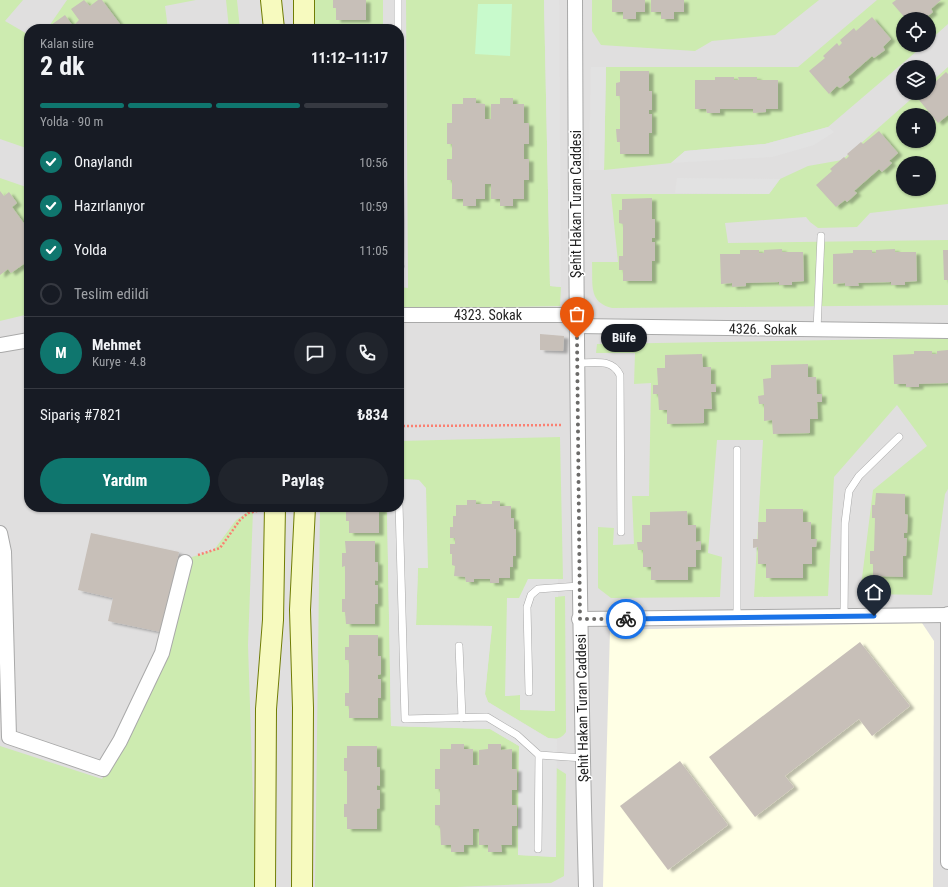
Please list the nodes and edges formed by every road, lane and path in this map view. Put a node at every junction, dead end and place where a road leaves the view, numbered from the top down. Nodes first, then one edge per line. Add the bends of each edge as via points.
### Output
1 (271, 0) edge
2 (304, 0) edge
3 (398, 0) edge
4 (575, 0) edge
5 (273, 24) edge
6 (304, 24) edge
7 (398, 24) edge
8 (821, 236) dead end
9 (404, 315) edge
10 (577, 320) junction
11 (817, 330) junction
12 (948, 331) edge
13 (24, 341) edge
14 (0, 345) edge
15 (577, 363) junction
16 (577, 425) junction
17 (404, 426) edge
18 (899, 437) dead end
19 (737, 450) dead end
20 (252, 512) edge
21 (275, 512) edge
22 (305, 512) edge
23 (399, 512) edge
24 (621, 532) dead end
25 (0, 533) edge
26 (185, 562) joint
27 (579, 586) junction
28 (948, 615) edge
29 (844, 616) junction
30 (737, 617) junction
31 (580, 619) junction
32 (459, 646) dead end
33 (529, 692) dead end
34 (462, 718) junction
35 (539, 755) junction
36 (583, 758) junction
37 (538, 849) dead end
38 (948, 862) edge
39 (265, 887) edge
40 (302, 887) edge
41 (586, 887) edge

1 - 5 street
2 - 6 street
3 - 7 lane
4 - 10 street, Şehit Hakan Turan Caddesi
8 - 11 lane
9 - 10 street, 4323. Sokak
10 - 11 street, 4326. Sokak
10 - 15 street, Şehit Hakan Turan Caddesi
11 - 12 street, 4326. Sokak
13 - 14 street
15 - 16 street, Şehit Hakan Turan Caddesi
15 - 24 lane via 609,364 616,367 620,375
16 - 17 path
16 - 27 street, Şehit Hakan Turan Caddesi
18 - 29 lane via 858,476 849,491 844,523
19 - 30 lane
20 - 26 path via 240,520 220,548 204,552
21 - 39 street via 273,620 266,709
22 - 40 street via 300,610 303,708
23 - 34 lane via 406,719
25 - 26 street via 4,552 9,737 103,769 120,741 162,653
27 - 31 street, Şehit Hakan Turan Caddesi
27 - 33 lane via 538,588 531,595 527,607
28 - 29 street
28 - 38 street
29 - 30 street
30 - 31 street
31 - 36 street, Şehit Hakan Turan Caddesi
32 - 34 lane
34 - 35 lane via 487,717 517,735
35 - 36 lane
35 - 37 lane
36 - 41 street, Şehit Hakan Turan Caddesi

